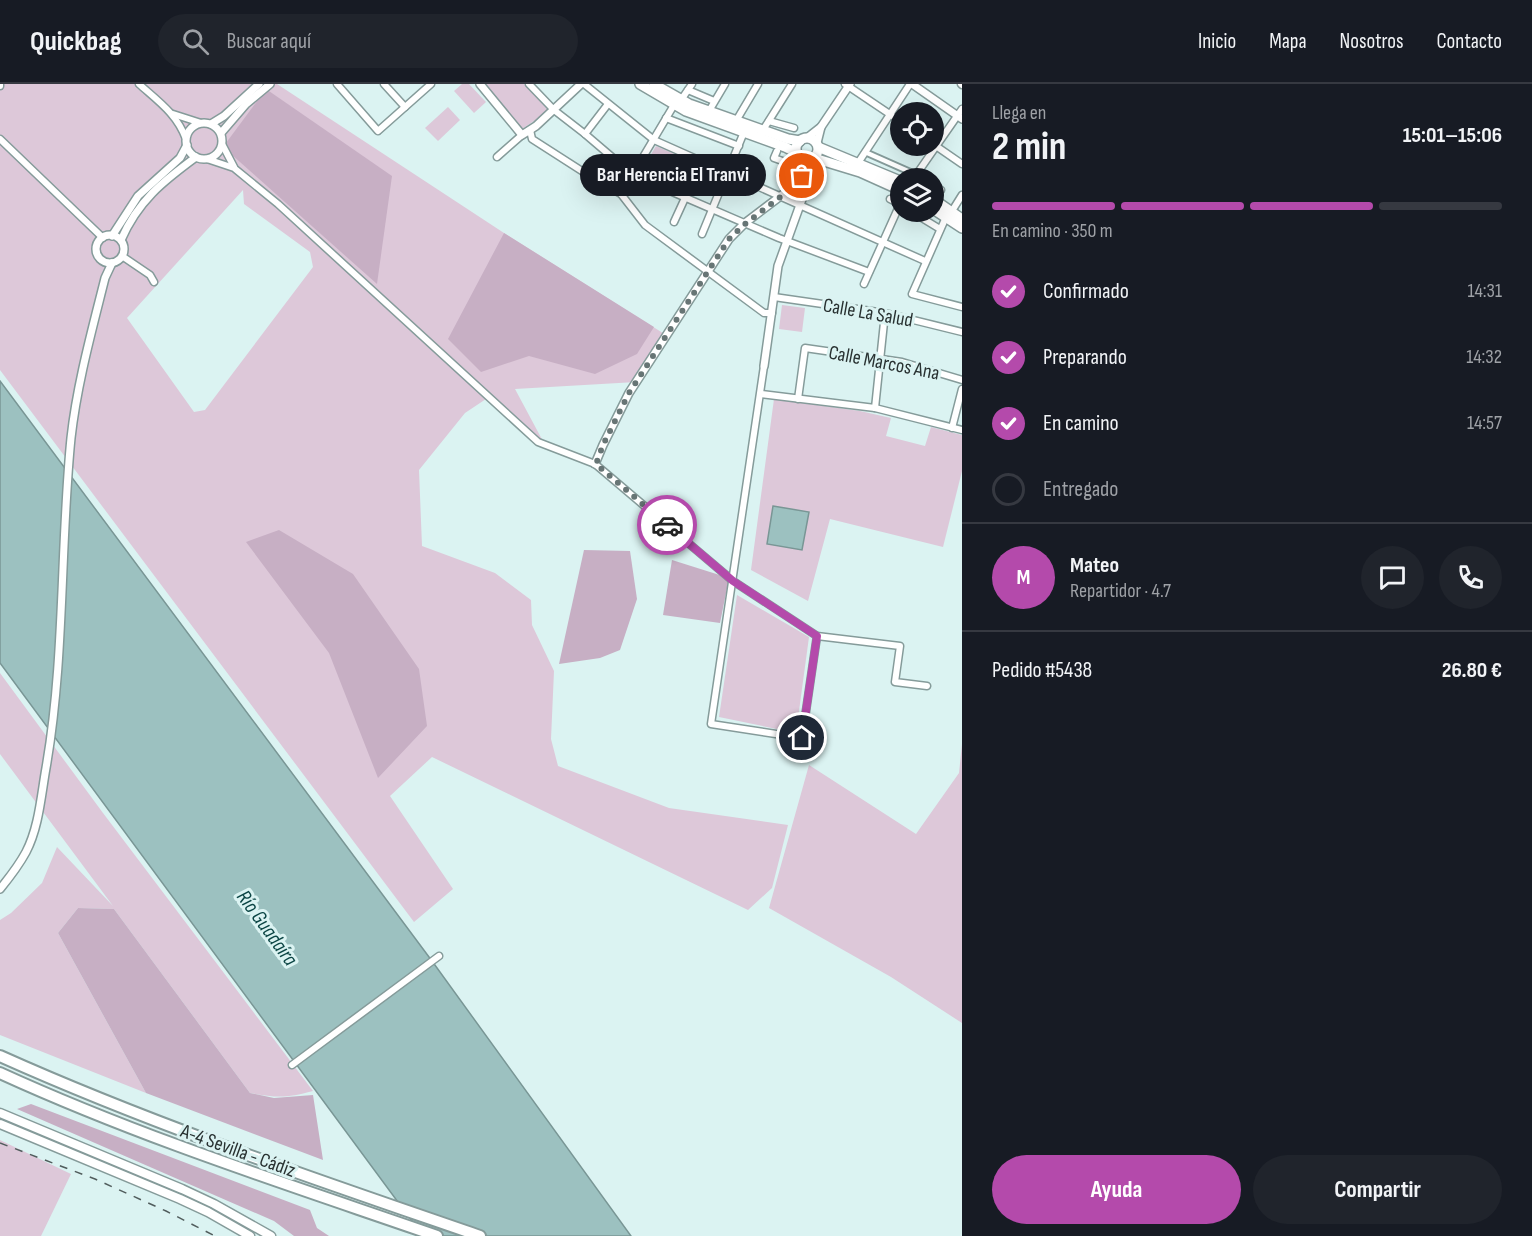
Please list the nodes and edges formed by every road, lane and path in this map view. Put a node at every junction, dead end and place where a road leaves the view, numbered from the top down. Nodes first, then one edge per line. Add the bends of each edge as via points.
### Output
1 (139, 84) edge
2 (259, 84) edge
3 (270, 84) edge
4 (337, 84) edge
5 (384, 84) edge
6 (431, 84) edge
7 (480, 84) edge
8 (529, 84) edge
9 (583, 84) edge
10 (640, 84) edge
11 (654, 84) edge
12 (725, 84) edge
13 (759, 84) edge
14 (792, 84) edge
15 (911, 84) edge
16 (848, 85) edge
17 (690, 87) edge
18 (714, 101) junction
19 (678, 103) junction
20 (608, 104) junction
21 (405, 107) junction
22 (554, 110) junction
23 (709, 111) junction
24 (173, 114) junction
25 (889, 114) junction
26 (960, 115) edge
27 (666, 118) junction
28 (736, 121) junction
29 (769, 121) junction
30 (201, 123) junction
31 (211, 124) junction
32 (533, 128) junction
33 (794, 128) dead end
34 (821, 128) junction
35 (763, 130) junction
36 (744, 132) junction
37 (220, 133) junction
38 (944, 133) edge
39 (585, 134) junction
40 (522, 135) junction
41 (0, 139) edge
42 (803, 139) junction
43 (654, 140) junction
44 (187, 142) junction
45 (222, 144) junction
46 (818, 145) junction
47 (739, 146) junction
48 (777, 151) dead end
49 (865, 152) junction
50 (944, 152) edge
51 (798, 155) junction
52 (196, 157) junction
53 (497, 157) dead end
54 (813, 158) junction
55 (207, 159) junction
56 (702, 160) junction
57 (858, 163) junction
58 (962, 164) edge
59 (234, 168) junction
60 (802, 168) junction
61 (899, 168) edge
62 (728, 172) junction
63 (633, 175) junction
64 (890, 177) edge
65 (890, 186) edge
66 (621, 194) junction
67 (780, 196) junction
68 (685, 198) junction
69 (961, 200) edge
70 (799, 204) junction
71 (712, 209) junction
72 (944, 209) edge
73 (944, 212) edge
74 (949, 214) junction
75 (962, 219) edge
76 (674, 222) dead end
77 (892, 222) edge
78 (928, 222) edge
79 (745, 224) junction
80 (962, 228) edge
81 (940, 229) junction
82 (702, 234) dead end
83 (112, 236) junction
84 (103, 238) junction
85 (121, 240) junction
86 (787, 242) junction
87 (883, 242) junction
88 (122, 256) junction
89 (925, 261) junction
90 (103, 262) junction
91 (112, 263) junction
92 (708, 271) junction
93 (869, 273) junction
94 (105, 278) junction
95 (153, 282) dead end
96 (864, 284) dead end
97 (774, 297) junction
98 (962, 307) edge
99 (772, 313) junction
100 (885, 313) junction
101 (962, 332) edge
102 (879, 359) junction
103 (765, 366) joint
104 (962, 380) edge
105 (962, 389) edge
106 (760, 394) junction
107 (798, 399) junction
108 (875, 408) junction
109 (952, 428) junction
110 (962, 430) edge
111 (596, 464) junction
112 (733, 581) junction
113 (817, 636) junction
114 (927, 686) dead end
115 (0, 889) edge
116 (439, 956) dead end
117 (0, 1056) edge
118 (293, 1064) dead end
119 (0, 1073) edge
120 (0, 1113) edge
121 (0, 1124) edge
122 (250, 1236) edge
123 (271, 1236) edge
124 (437, 1236) edge
125 (480, 1236) edge

1 - 24 street
2 - 31 street
3 - 37 street
4 - 21 street via 378,131
5 - 21 street
6 - 21 street
7 - 40 street
8 - 22 street
9 - 20 street
9 - 22 street
10 - 19 main road
11 - 19 main road
12 - 18 street
13 - 28 street
14 - 29 street
15 - 25 street
15 - 26 street
16 - 25 street
16 - 34 street
17 - 18 street
17 - 19 street
18 - 23 street
19 - 23 main road
19 - 27 street
19 - 36 main road
20 - 39 street
20 - 43 street
22 - 32 street
22 - 39 street
23 - 28 main road
24 - 30 street
24 - 44 street
25 - 49 street
26 - 38 street
27 - 43 street
27 - 47 street
28 - 35 main road
29 - 33 street
29 - 35 street
30 - 31 street
30 - 44 street via 191,129
31 - 37 street
32 - 40 street
32 - 66 street via 532,139
34 - 42 street
34 - 46 street
35 - 42 main road
36 - 47 street
36 - 51 main road
37 - 45 street
39 - 63 street
40 - 53 street
41 - 84 street
42 - 46 main road via 812,139
42 - 51 main road via 796,147
43 - 56 street
43 - 63 street
44 - 52 street
44 - 83 street via 180,158 138,196
45 - 55 street via 217,154
45 - 59 street
46 - 54 main road
46 - 57 main road
47 - 62 street
48 - 60 street via 774,158
49 - 57 street
49 - 61 street
50 - 58 street
51 - 54 main road via 806,160
51 - 60 street
52 - 55 street
52 - 85 street via 139,206
54 - 65 main road
54 - 70 street
55 - 59 street
56 - 62 street
56 - 68 street
57 - 64 main road
59 - 111 street via 538,442
60 - 67 street via 799,182
62 - 67 street
62 - 71 street
63 - 66 street
63 - 68 street
66 - 92 street via 645,225
67 - 70 street
67 - 79 street
68 - 71 street
68 - 76 street
69 - 74 street
70 - 70 street via 785,195 803,182 802,190
70 - 86 street
70 - 87 street
71 - 79 street
71 - 82 street
72 - 74 main road
73 - 74 main road
74 - 75 main road
74 - 80 main road
74 - 81 street
77 - 87 street
78 - 81 street
79 - 86 street
79 - 92 street via 729,239
81 - 89 street
83 - 84 street
83 - 85 street
84 - 90 street via 96,248
85 - 88 street
86 - 93 street
86 - 97 street via 778,266
87 - 89 street
87 - 93 street
88 - 91 street
88 - 95 street via 150,275
89 - 98 street via 912,294
90 - 91 street
90 - 94 street
91 - 94 street
92 - 99 street via 764,313
92 - 111 street via 629,393
93 - 96 street
94 - 115 street via 75,405 71,439 51,740 34,831 26,852
97 - 99 street
97 - 100 street, Calle La Salud
99 - 103 street
100 - 101 street, Calle La Salud
100 - 102 street
102 - 104 street, Calle Marcos Ana
102 - 107 street, Calle Marcos Ana via 805,348
102 - 108 street
103 - 106 street
105 - 109 street
106 - 107 street
106 - 112 street
107 - 108 street
108 - 109 street
109 - 110 street
111 - 112 street
112 - 113 street
112 - 113 street via 711,723 802,738
113 - 114 street via 900,646 895,681
116 - 118 street
117 - 125 highway, A-4 Sevilla - Cádiz via 194,1136
119 - 124 highway, A-4 Sevilla - Cádiz via 109,1120
120 - 123 main road via 182,1189
121 - 122 main road via 180,1199

